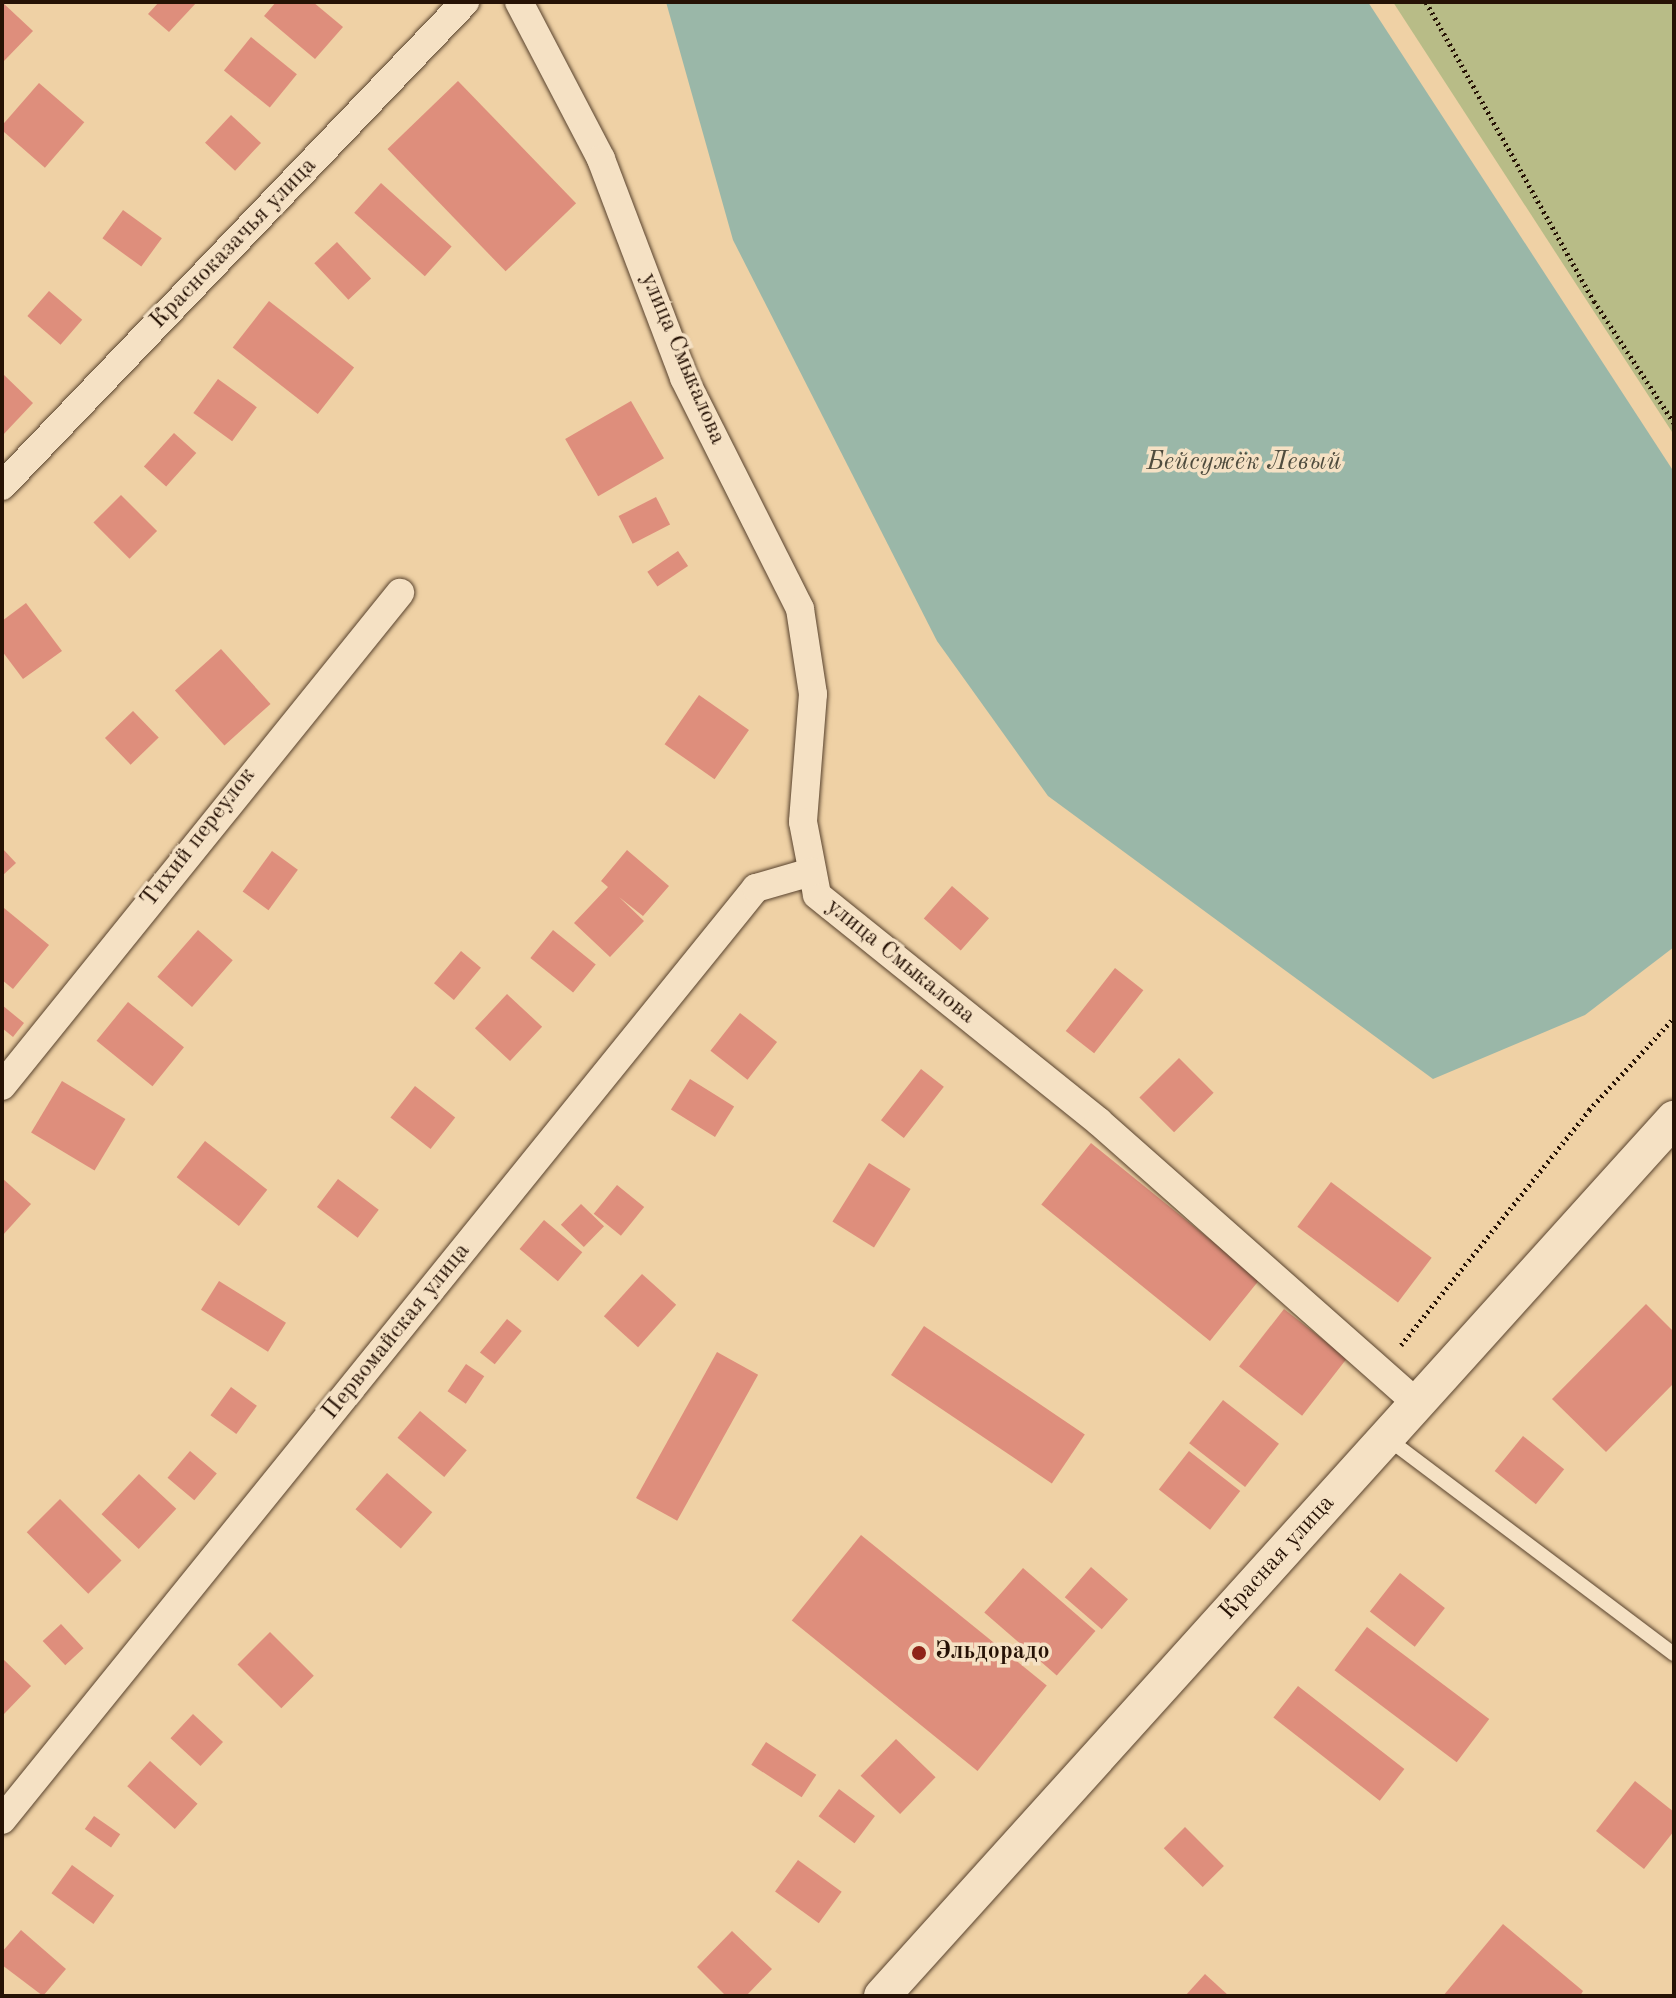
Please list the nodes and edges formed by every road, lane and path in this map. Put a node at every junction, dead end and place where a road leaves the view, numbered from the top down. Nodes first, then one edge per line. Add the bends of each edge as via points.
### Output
1 (465, 2) edge
2 (519, 2) edge
3 (1426, 2) edge
4 (1674, 423) edge
5 (2, 486) edge
6 (400, 593) dead end
7 (811, 872) junction
8 (1674, 1018) edge
9 (2, 1086) edge
10 (1674, 1119) edge
11 (1380, 1371) junction
12 (1418, 1404) junction
13 (1387, 1438) junction
14 (1674, 1654) edge
15 (2, 1820) edge
16 (882, 1996) edge

1 - 5 street, Красноказачья улица
2 - 7 street, улица Смыкалова via 601,159 684,378 800,609 813,694 803,822
3 - 4 path via 1594,301
6 - 9 street, Тихий переулок
7 - 11 street, улица Смыкалова via 817,895 1098,1121
7 - 15 street, Первомайская улица via 756,888
8 - 11 path via 1589,1110
10 - 12 street, Красная улица
11 - 12 street, улица Смыкалова
12 - 13 street, Красная улица
13 - 14 lane
13 - 16 street, Красная улица

